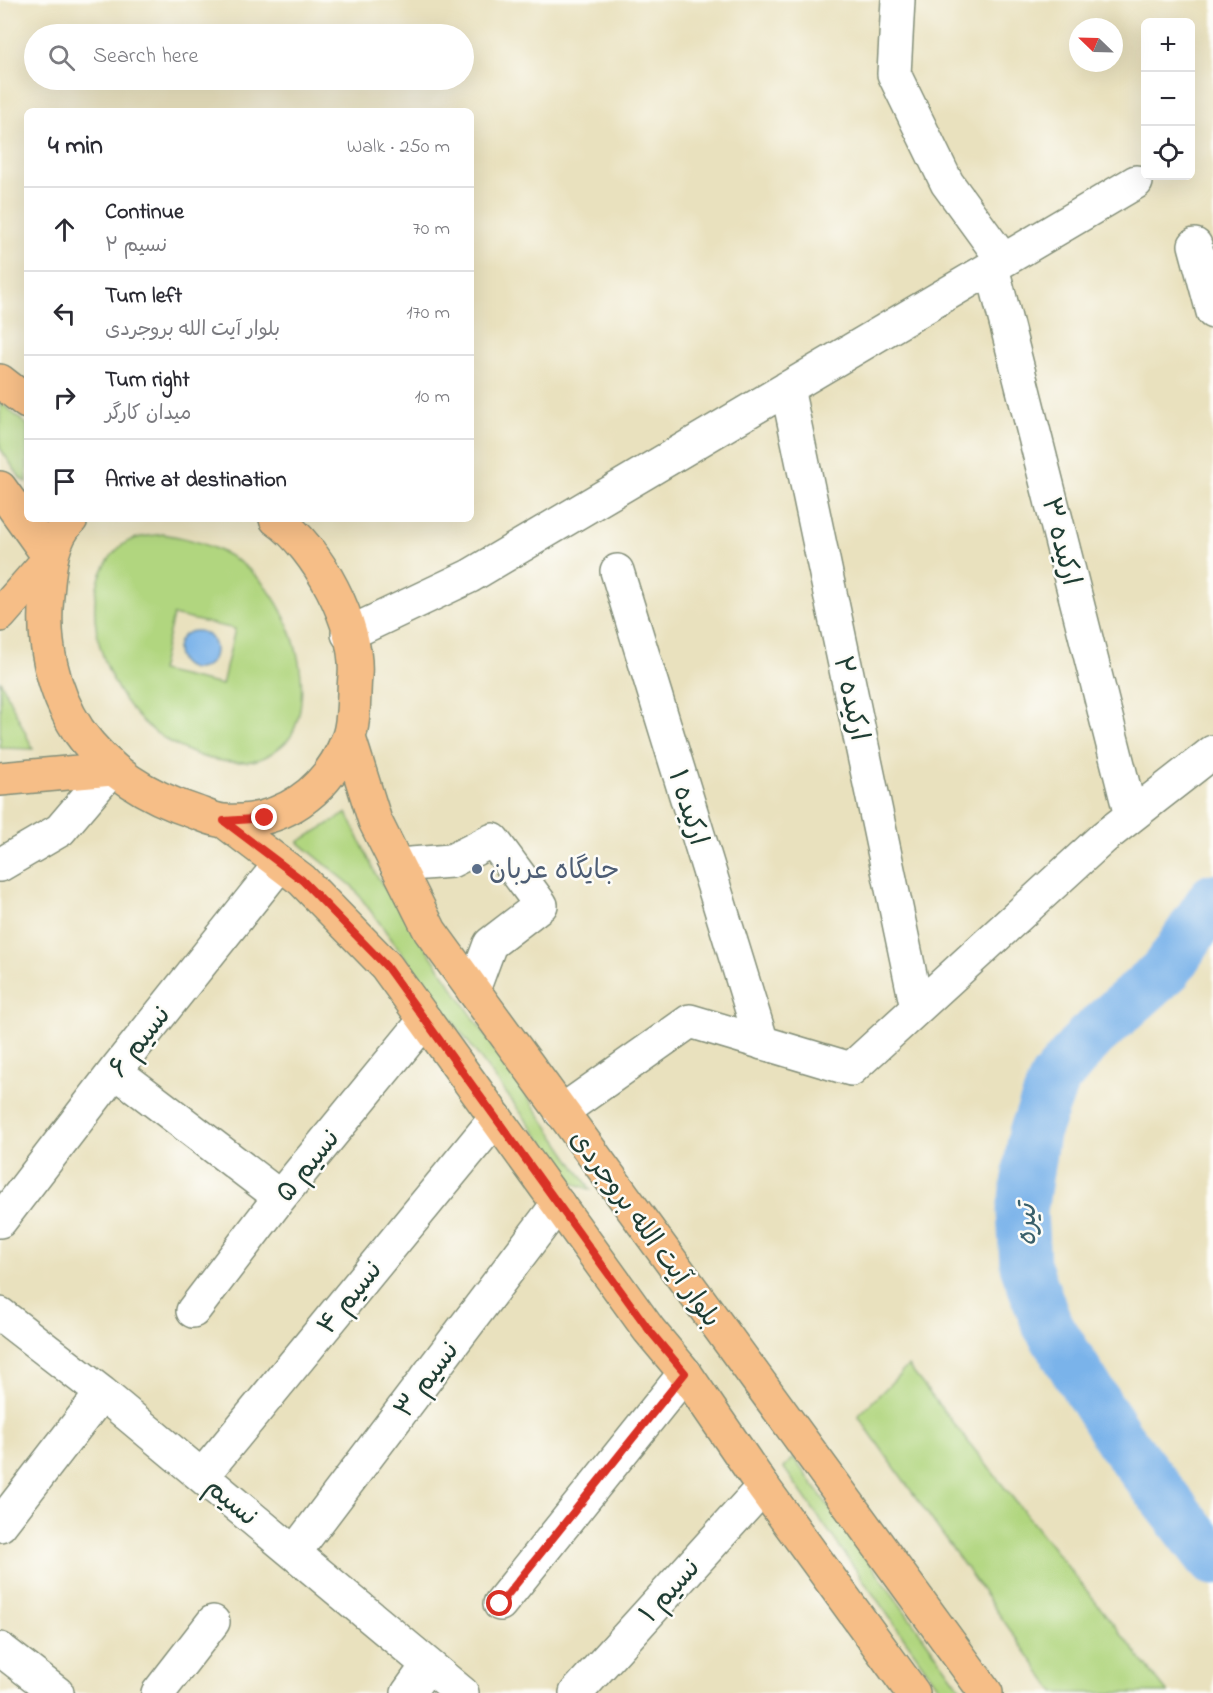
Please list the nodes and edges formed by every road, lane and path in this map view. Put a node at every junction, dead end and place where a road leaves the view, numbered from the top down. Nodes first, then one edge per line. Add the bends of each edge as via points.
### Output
1 (898, 0) edge
2 (1136, 182) dead end
3 (1195, 245) dead end
4 (997, 264) junction
5 (1213, 312) edge
6 (0, 381) edge
7 (787, 388) junction
8 (24, 400) edge
9 (0, 488) edge
10 (24, 522) edge
11 (24, 522) edge
12 (69, 522) edge
13 (280, 522) edge
14 (50, 558) junction
15 (617, 571) dead end
16 (0, 615) edge
17 (348, 634) junction
18 (349, 738) junction
19 (1213, 752) edge
20 (112, 769) junction
21 (0, 779) edge
22 (1131, 816) junction
23 (224, 821) junction
24 (280, 864) junction
25 (0, 865) edge
26 (397, 865) junction
27 (473, 990) junction
28 (917, 1008) junction
29 (425, 1020) junction
30 (762, 1042) junction
31 (115, 1071) junction
32 (561, 1112) junction
33 (496, 1118) junction
34 (280, 1197) junction
35 (558, 1204) junction
36 (0, 1221) edge
37 (193, 1311) dead end
38 (0, 1314) edge
39 (685, 1373) junction
40 (102, 1393) junction
41 (202, 1476) junction
42 (763, 1487) junction
43 (0, 1525) edge
44 (294, 1553) junction
45 (500, 1604) dead end
46 (213, 1622) dead end
47 (0, 1649) edge
48 (428, 1665) junction
49 (57, 1693) edge
50 (158, 1693) edge
51 (408, 1693) edge
52 (462, 1693) edge
53 (576, 1693) edge
54 (913, 1693) edge
55 (986, 1693) edge

1 - 4 street via 894,74 947,183
2 - 4 street
3 - 5 street
4 - 7 street
4 - 22 street, ارکیده ۳
6 - 8 main road
7 - 17 street via 470,576
7 - 28 street, ارکیده ۲
9 - 10 main road
11 - 14 main road
12 - 14 main road
13 - 17 main road via 321,566 344,614
14 - 16 main road
14 - 20 main road via 44,626 54,681 78,729
15 - 30 street, ارکیده ۱
17 - 18 main road via 355,670
18 - 23 main road via 330,772 302,803 265,818
18 - 26 main road, بلوار آیت الله بروجردی via 375,821
19 - 22 street
20 - 21 main road
20 - 23 main road via 159,800
20 - 25 street via 60,830
22 - 28 street
23 - 24 main road, بلوار آیت الله بروجردی
24 - 29 main road, بلوار آیت الله بروجردی via 302,880 386,966
24 - 31 street, نسیم ۶
26 - 27 main road, بلوار آیت الله بروجردی via 430,931
26 - 27 street via 451,861 493,840 541,905 490,944
27 - 32 main road, بلوار آیت الله بروجردی
28 - 30 street via 851,1069
29 - 33 main road, بلوار آیت الله بروجردی
29 - 34 street, نسیم ۵
30 - 32 street via 690,1021
31 - 34 street
31 - 36 street, نسیم ۶
32 - 55 main road, بلوار آیت الله بروجردی
33 - 35 main road, بلوار آیت الله بروجردی
33 - 41 street, نسیم ۴
34 - 37 street, نسیم ۵
35 - 39 main road, بلوار آیت الله بروجردی
35 - 44 street, نسیم ۳
38 - 40 street, نسیم
39 - 42 main road, بلوار آیت الله بروجردی
39 - 45 street
40 - 41 street, نسیم
40 - 43 street
41 - 44 street, نسیم
42 - 53 street, نسیم ۱
42 - 54 main road, بلوار آیت الله بروجردی
44 - 48 street, نسیم
46 - 50 street
47 - 49 street
48 - 51 street
48 - 52 street, نسیم

